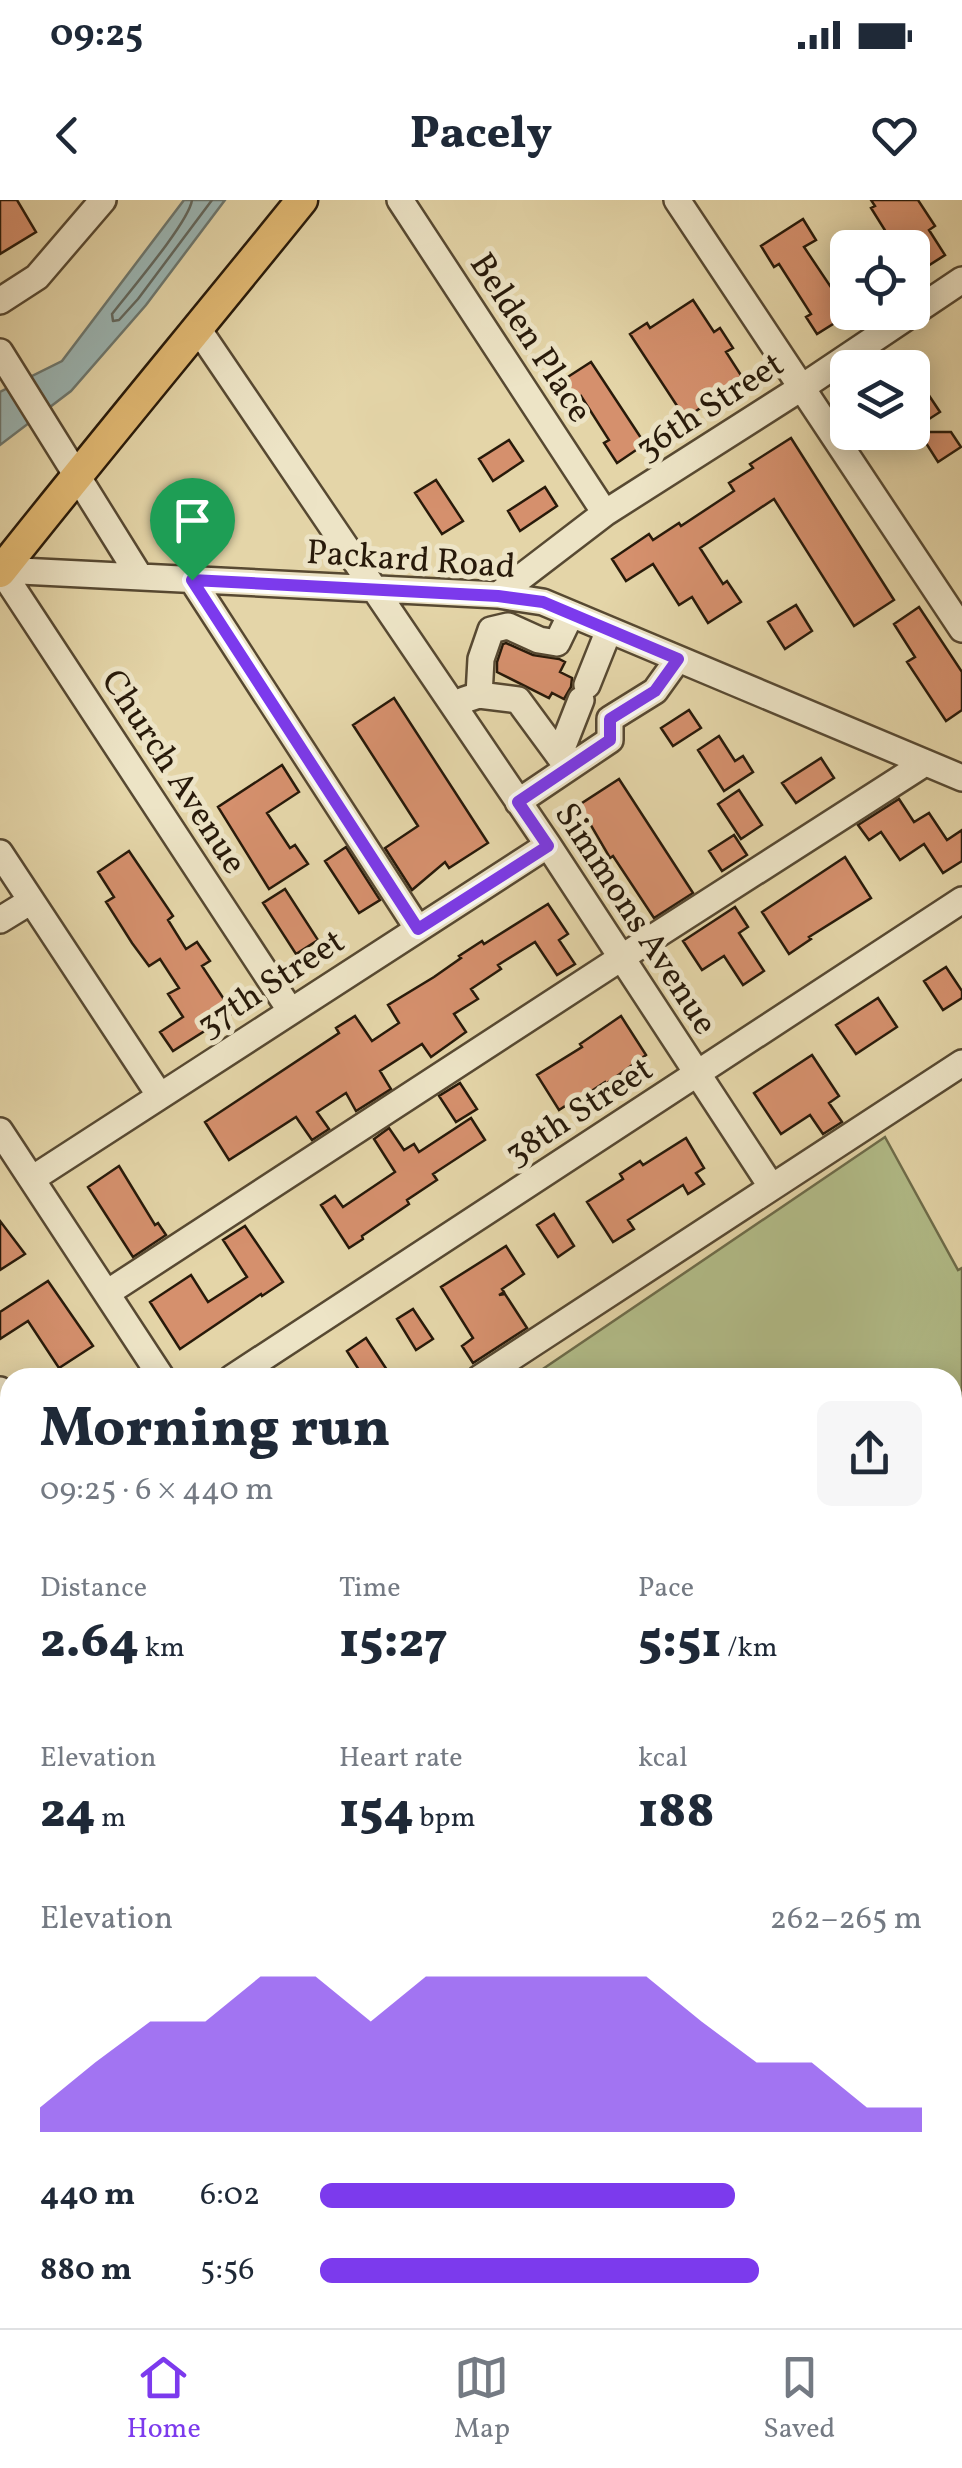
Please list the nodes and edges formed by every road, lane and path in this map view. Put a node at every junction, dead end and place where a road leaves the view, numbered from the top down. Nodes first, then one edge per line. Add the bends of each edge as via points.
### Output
1 (302, 200) edge
2 (400, 200) edge
3 (677, 200) edge
4 (88, 207) edge
5 (962, 280) edge
6 (0, 301) edge
7 (198, 329) junction
8 (4, 359) edge
9 (801, 388) junction
10 (75, 475) junction
11 (605, 513) junction
12 (0, 571) edge
13 (140, 577) junction
14 (192, 580) junction
15 (376, 589) junction
16 (498, 596) junction
17 (571, 614) junction
18 (610, 630) junction
19 (962, 630) edge
20 (678, 659) junction
21 (479, 695) junction
22 (453, 704) junction
23 (564, 762) junction
24 (925, 763) junction
25 (962, 778) edge
26 (518, 802) junction
27 (548, 846) junction
28 (0, 853) edge
29 (962, 900) edge
30 (31, 901) junction
31 (0, 920) edge
32 (418, 929) junction
33 (621, 958) junction
34 (290, 1010) junction
35 (962, 1063) edge
36 (698, 1074) junction
37 (160, 1096) junction
38 (0, 1131) edge
39 (32, 1180) junction
40 (771, 1186) junction
41 (107, 1293) junction
42 (156, 1368) edge
43 (247, 1368) edge
44 (495, 1368) edge

1 - 7 main road
2 - 11 street, Belden Place
3 - 9 street
4 - 6 street via 37,277
5 - 9 street, 36th Street
7 - 10 main road
7 - 15 street, Simmons Avenue
8 - 10 street
9 - 11 street, 36th Street
9 - 19 street
10 - 12 main road
10 - 13 street
11 - 16 street, 36th Street
12 - 13 street, Packard Road
12 - 34 street, Church Avenue
13 - 14 street, Packard Road
14 - 15 street, Packard Road
14 - 32 street
15 - 16 street, Packard Road
15 - 22 street, Simmons Avenue
16 - 17 street, Packard Road
17 - 18 street, Packard Road
17 - 21 street via 557,643 508,626 491,630
18 - 20 street, Packard Road
18 - 23 street
20 - 23 street via 655,691 610,719 610,740
20 - 24 street, Packard Road
21 - 22 street
21 - 23 street via 518,700
22 - 26 street, Simmons Avenue
23 - 26 street
24 - 25 street, Packard Road
24 - 33 street
26 - 27 street, Simmons Avenue
27 - 32 street, 37th Street
27 - 33 street, Simmons Avenue
28 - 30 street
29 - 36 street, 38th Street
30 - 31 street
30 - 37 street
32 - 34 street, 37th Street
33 - 36 street, Simmons Avenue
33 - 41 street
34 - 37 street, 37th Street
35 - 40 street
36 - 40 street, Simmons Avenue
36 - 43 street, 38th Street
37 - 39 street, 37th Street
38 - 39 street
39 - 41 street
40 - 44 street
41 - 42 street

